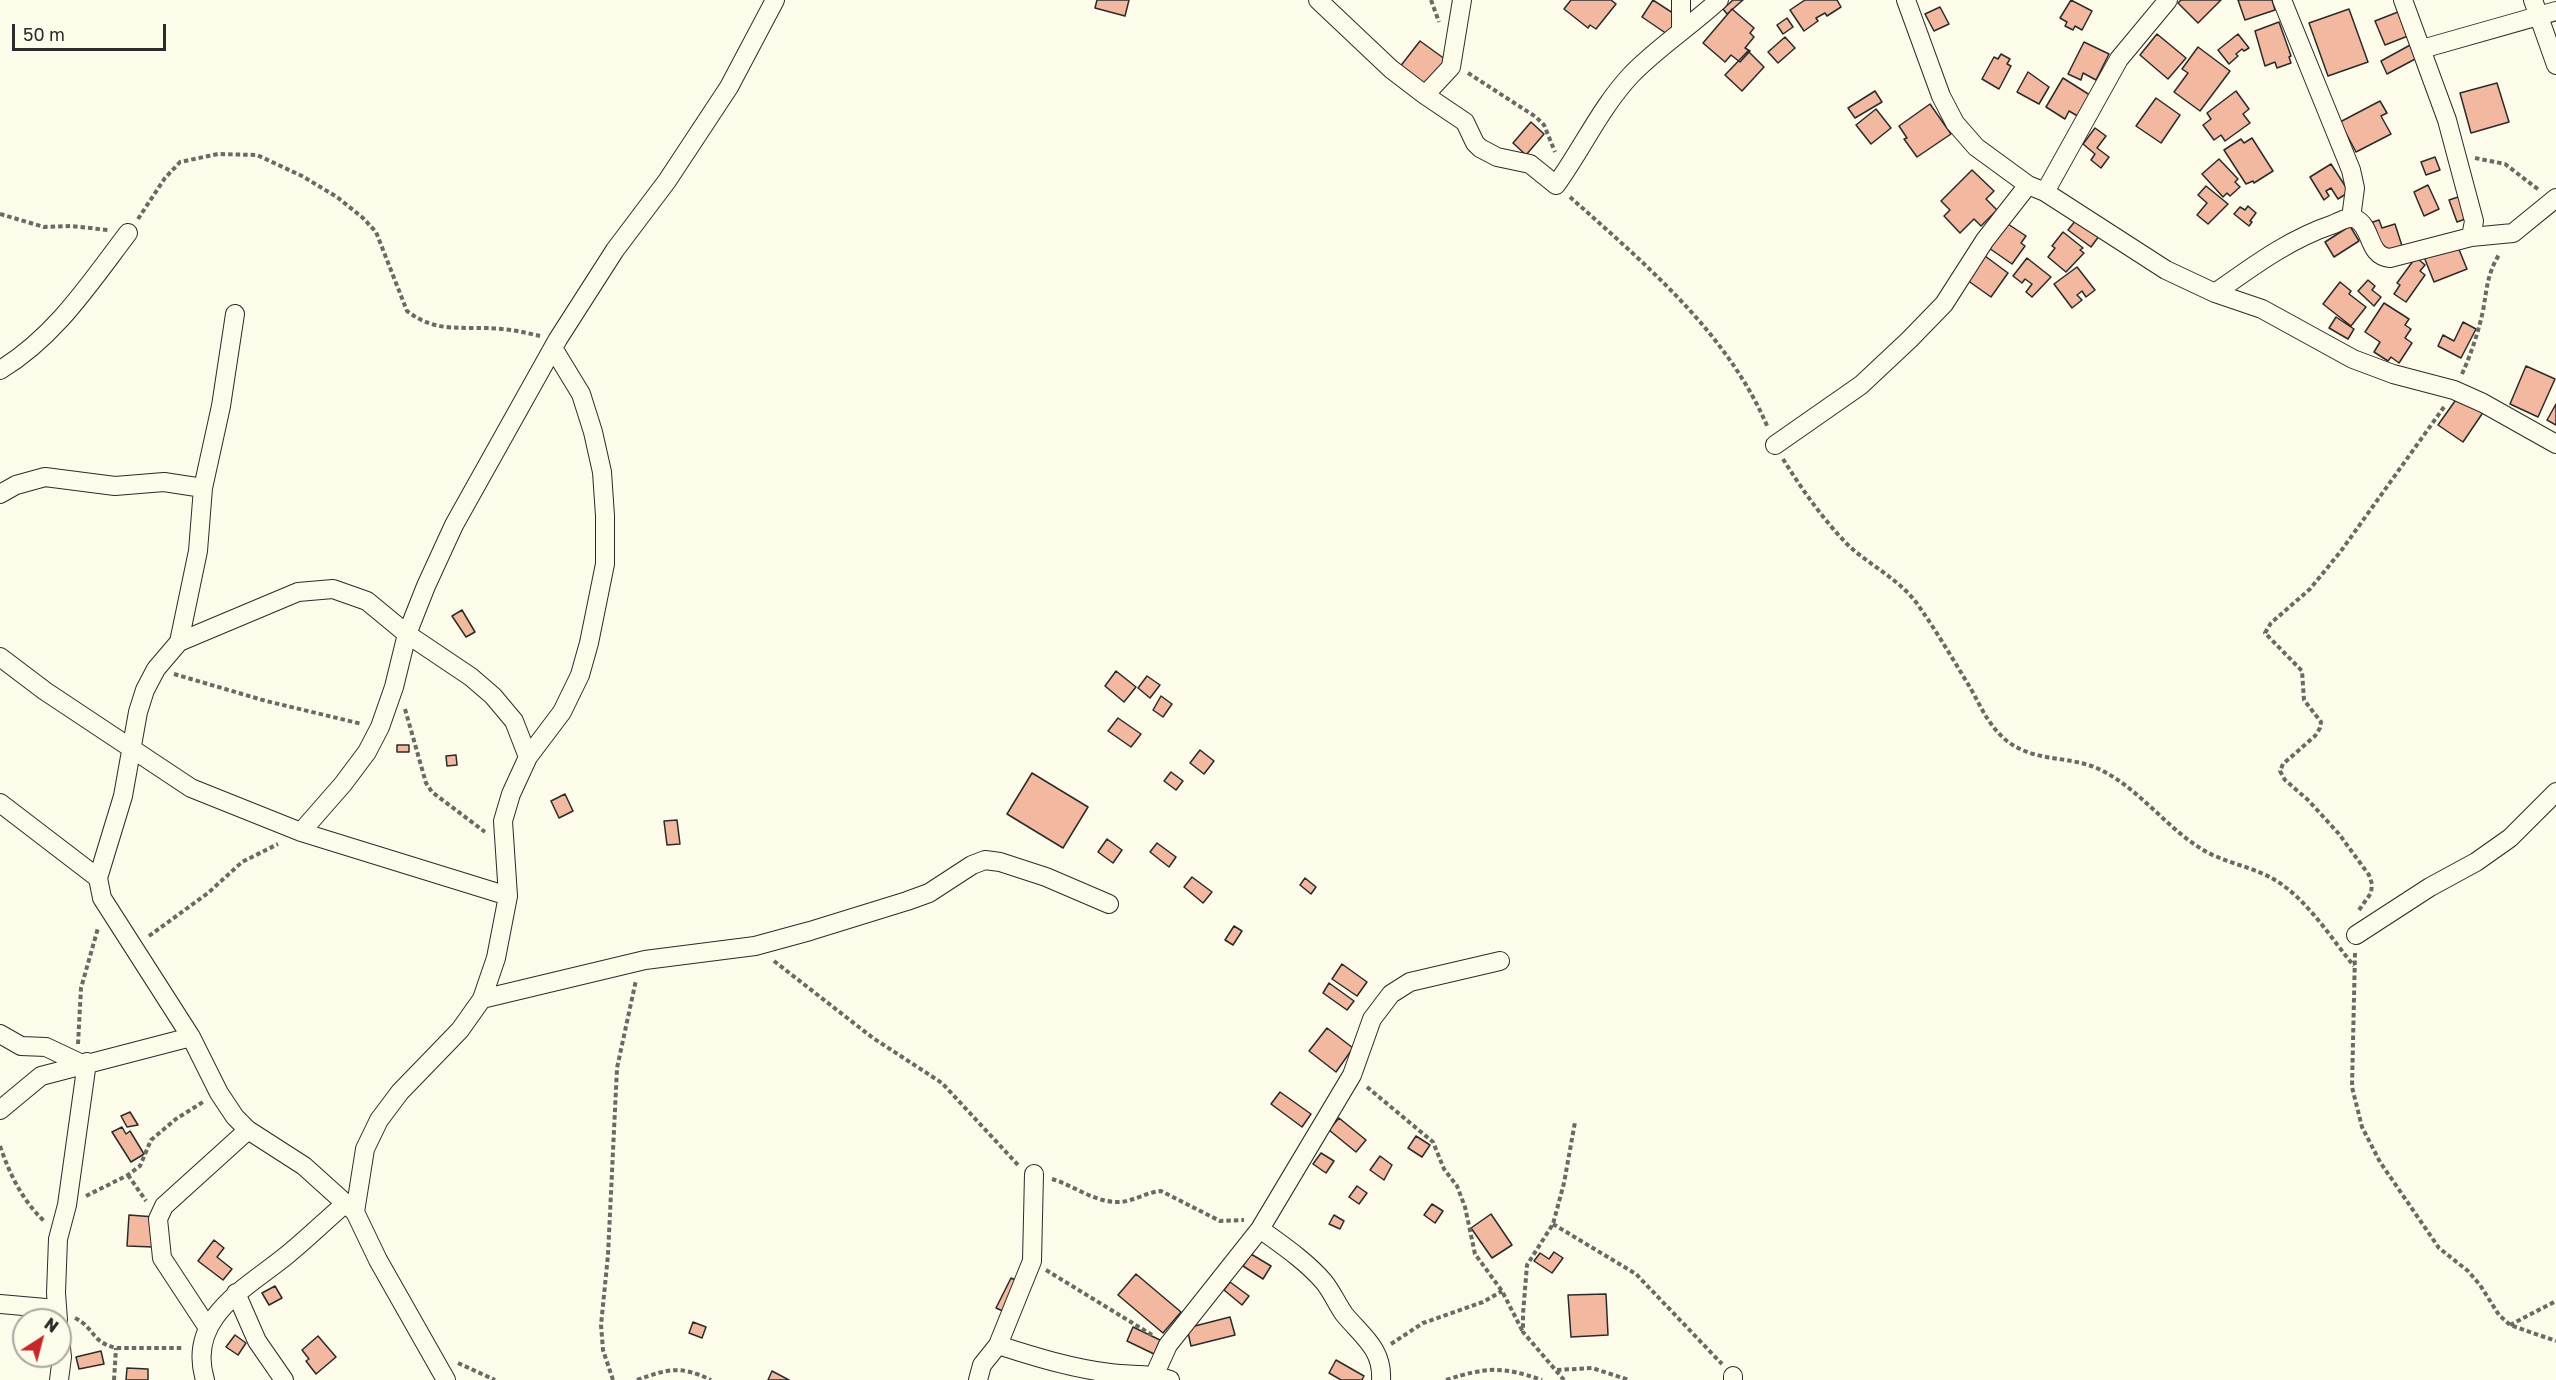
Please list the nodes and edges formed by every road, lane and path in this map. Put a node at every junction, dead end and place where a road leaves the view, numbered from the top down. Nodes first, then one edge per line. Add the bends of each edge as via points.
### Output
1 (775, 0) edge
2 (1318, 0) edge
3 (1462, 0) edge
4 (1681, 0) edge
5 (1719, 0) edge
6 (1906, 0) edge
7 (2168, 0) edge
8 (2283, 0) edge
9 (2403, 0) edge
10 (2543, 9) edge
11 (1681, 31) junction
12 (2422, 49) junction
13 (1452, 63) junction
14 (2556, 65) edge
15 (1425, 95) junction
16 (2457, 154) junction
17 (1568, 167) junction
18 (1556, 185) junction
19 (2037, 189) junction
20 (2555, 200) edge
21 (0, 214) edge
22 (2351, 218) junction
23 (128, 233) junction
24 (2512, 233) junction
25 (2471, 237) junction
26 (2215, 293) junction
27 (235, 314) dead end
28 (556, 344) junction
29 (0, 370) edge
30 (2454, 390) junction
31 (2556, 444) edge
32 (1775, 445) junction
33 (203, 488) junction
34 (0, 494) edge
35 (407, 634) junction
36 (179, 642) junction
37 (0, 657) edge
38 (156, 669) junction
39 (394, 687) junction
40 (380, 728) junction
41 (130, 746) junction
42 (528, 757) junction
43 (2556, 792) edge
44 (0, 803) edge
45 (298, 830) junction
46 (506, 847) junction
47 (98, 878) junction
48 (508, 896) junction
49 (102, 898) junction
50 (1109, 904) dead end
51 (2356, 935) junction
52 (755, 946) junction
53 (133, 947) junction
54 (645, 960) junction
55 (1500, 960) dead end
56 (2354, 966) junction
57 (482, 999) junction
58 (0, 1035) edge
59 (191, 1036) junction
60 (83, 1062) junction
61 (1352, 1075) junction
62 (219, 1093) junction
63 (0, 1110) edge
64 (1575, 1122) dead end
65 (248, 1130) junction
66 (0, 1146) edge
67 (1034, 1174) junction
68 (128, 1175) junction
69 (67, 1205) junction
70 (350, 1207) junction
71 (158, 1219) junction
72 (1553, 1224) junction
73 (1260, 1229) junction
74 (58, 1239) junction
75 (1032, 1261) junction
76 (1502, 1291) junction
77 (236, 1293) junction
78 (2556, 1301) edge
79 (0, 1304) edge
80 (23, 1308) edge
81 (58, 1308) edge
82 (72, 1318) edge
83 (2510, 1325) junction
84 (208, 1328) junction
85 (1523, 1332) junction
86 (2556, 1341) edge
87 (998, 1345) junction
88 (1168, 1345) junction
89 (116, 1348) junction
90 (203, 1348) junction
91 (428, 1350) junction
92 (1378, 1354) junction
93 (1557, 1370) junction
94 (1162, 1378) edge
95 (1733, 1378) edge
96 (114, 1380) edge
97 (206, 1380) edge
98 (284, 1380) edge
99 (446, 1380) edge
100 (495, 1380) edge
101 (613, 1380) edge
102 (636, 1380) edge
103 (711, 1380) edge
104 (978, 1380) edge
105 (1381, 1380) edge
106 (1446, 1380) edge
107 (1542, 1380) edge
108 (1564, 1380) edge
109 (1629, 1380) edge

1 - 28 street via 729,87 667,181 615,250
2 - 15 street
3 - 13 street
4 - 11 street
5 - 11 street
6 - 19 street via 1941,96 1955,123 1976,147
7 - 19 street via 2119,59
8 - 22 street via 2351,170 2355,188
9 - 12 street
10 - 12 street
10 - 14 street
11 - 17 street via 1632,74
12 - 16 street
13 - 15 street
13 - 17 path via 1536,117
15 - 18 street via 1464,122 1480,148 1497,157 1530,164
16 - 20 path via 2505,164
16 - 25 street via 2474,221
17 - 18 street
18 - 32 path via 1637,255 1680,299 1734,367
19 - 26 street via 2166,270
19 - 32 street via 1985,240 1944,304 1909,340 1861,385
20 - 24 street
21 - 23 path via 44,227
22 - 25 street via 2361,224 2375,251 2384,258
22 - 26 street via 2276,249
23 - 28 path via 180,162 218,153 257,155 311,181 363,218 376,232 407,311 418,320 432,326 503,328
23 - 29 street via 62,320 20,358
24 - 25 street
24 - 30 path via 2490,272 2471,352
26 - 30 street via 2269,312 2352,359
27 - 33 street
28 - 35 street via 454,525
28 - 42 street via 581,394 593,432 603,483 604,564 580,675 562,712
30 - 31 street
30 - 51 path via 2341,550 2310,589 2265,633 2302,671 2304,700 2321,722 2315,736 2280,771 2339,834 2372,884 2371,894 2356,918
32 - 56 path via 1794,477 1847,543 1902,586 1916,602 1989,724 2008,742 2031,755 2092,765 2119,779 2201,849 2273,879 2297,896
33 - 34 street via 164,482 115,486 45,477 15,485
33 - 36 street via 198,551
35 - 36 street via 367,601 333,589 298,592
35 - 39 street
35 - 42 street via 493,696 514,721
36 - 38 street
37 - 41 street
38 - 40 path
38 - 41 street via 145,690
39 - 40 street
39 - 46 path via 408,715 426,783 432,792
40 - 45 street via 343,784
41 - 45 street via 191,788
41 - 47 street via 123,796
42 - 46 street via 503,821
43 - 51 street via 2510,838
44 - 47 street
45 - 48 street
45 - 53 path via 242,862 208,893
46 - 48 street
47 - 49 street
48 - 57 street via 496,958
49 - 53 street
49 - 60 path via 97,936 81,988
50 - 52 street via 1046,877 985,860 929,893
51 - 56 path
52 - 54 street
52 - 67 path via 873,1038 942,1083 1019,1166
53 - 59 street
54 - 57 street
54 - 101 path via 633,989 617,1068 601,1325 603,1350
55 - 61 street via 1410,982 1391,994 1372,1019
56 - 83 path via 2352,1087 2362,1127 2380,1162 2439,1248 2480,1285
57 - 70 street via 460,1030 379,1119 365,1149
58 - 60 street via 21,1046 46,1047
59 - 60 street
59 - 62 street
60 - 63 street via 41,1076
60 - 69 street
61 - 73 street
61 - 76 path via 1433,1142 1465,1207 1475,1254
62 - 65 street
62 - 68 path via 176,1119 151,1140 140,1166
64 - 72 path
65 - 70 street via 304,1166
65 - 71 street via 164,1206
66 - 74 path via 26,1202
67 - 73 path via 1071,1185 1098,1199 1119,1202 1161,1191 1210,1217 1246,1221
67 - 75 street
68 - 69 path
68 - 71 path
69 - 74 street
70 - 77 street
70 - 91 street
71 - 84 street via 162,1258
72 - 85 path via 1527,1265
72 - 95 path via 1636,1274
73 - 88 street
73 - 92 street via 1315,1272
74 - 81 street
75 - 87 street
75 - 88 path
76 - 85 path
76 - 92 path via 1484,1302 1423,1323
77 - 84 street via 222,1305
77 - 98 street via 257,1341
78 - 83 path
79 - 80 street
82 - 89 path via 83,1322 101,1344
83 - 86 path
84 - 90 street
85 - 93 path
87 - 94 street via 1058,1364
87 - 104 street via 982,1365
88 - 94 street
89 - 90 path
89 - 96 path
90 - 97 street via 202,1370
91 - 99 street
91 - 100 path
92 - 105 street
93 - 108 path
93 - 109 path via 1592,1368
102 - 103 path via 667,1369 693,1371
106 - 107 path via 1500,1368

